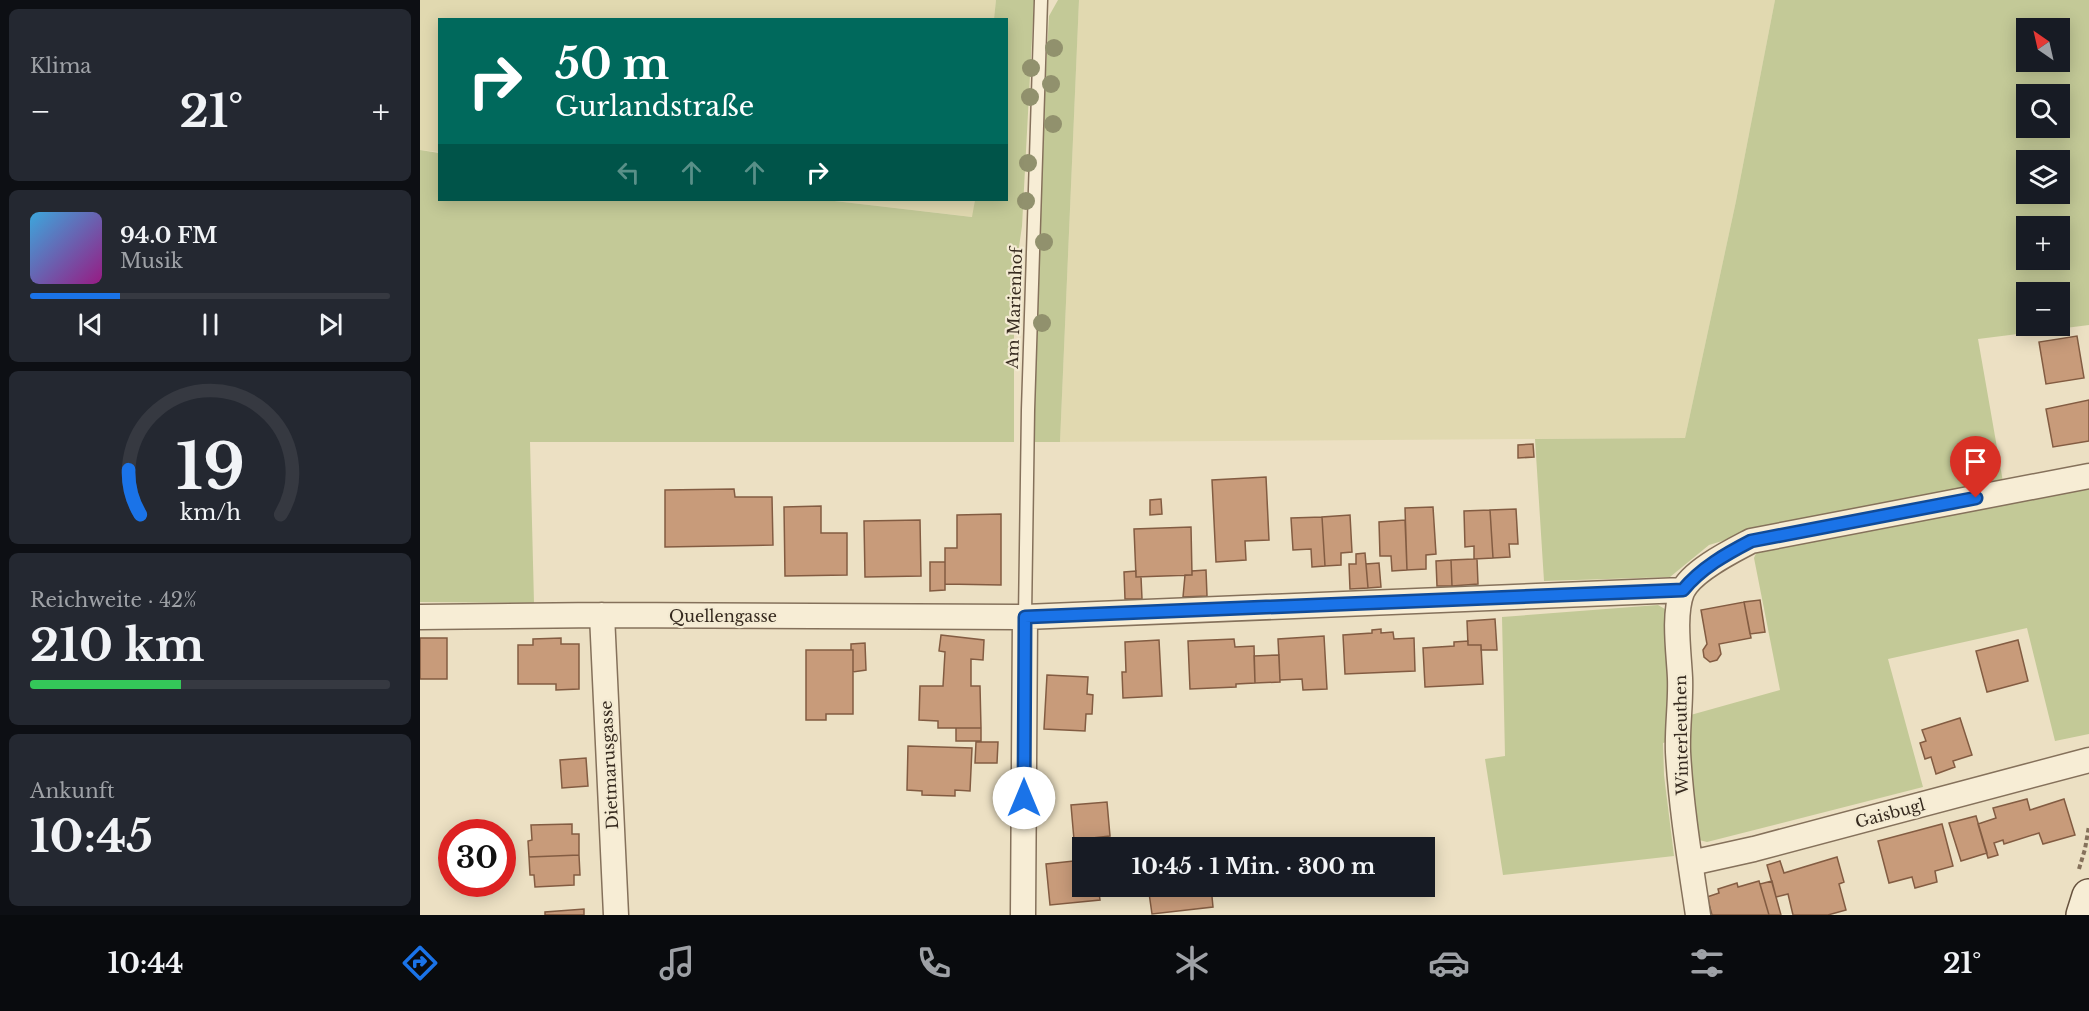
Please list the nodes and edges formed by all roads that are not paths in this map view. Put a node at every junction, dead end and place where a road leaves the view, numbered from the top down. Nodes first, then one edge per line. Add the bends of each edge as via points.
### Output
1 (1041, 0) edge
2 (2089, 476) edge
3 (1683, 590) junction
4 (602, 615) junction
5 (420, 617) edge
6 (1025, 617) junction
7 (2089, 760) edge
8 (1691, 863) junction
9 (2089, 896) edge
10 (616, 915) edge
11 (1023, 915) edge
12 (1698, 915) edge
13 (2083, 915) edge

1 - 6 lane, Am Marienhof
2 - 3 street via 1751,541 1710,565
3 - 6 street, Quellengasse
3 - 8 street, Winterleuthen via 1678,622 1678,748
4 - 5 street, Quellengasse
4 - 6 street, Quellengasse
4 - 10 street, Dietmarusgasse
6 - 11 street
7 - 8 street, Gaisbugl
8 - 12 street, Winterleuthen
9 - 13 main road

